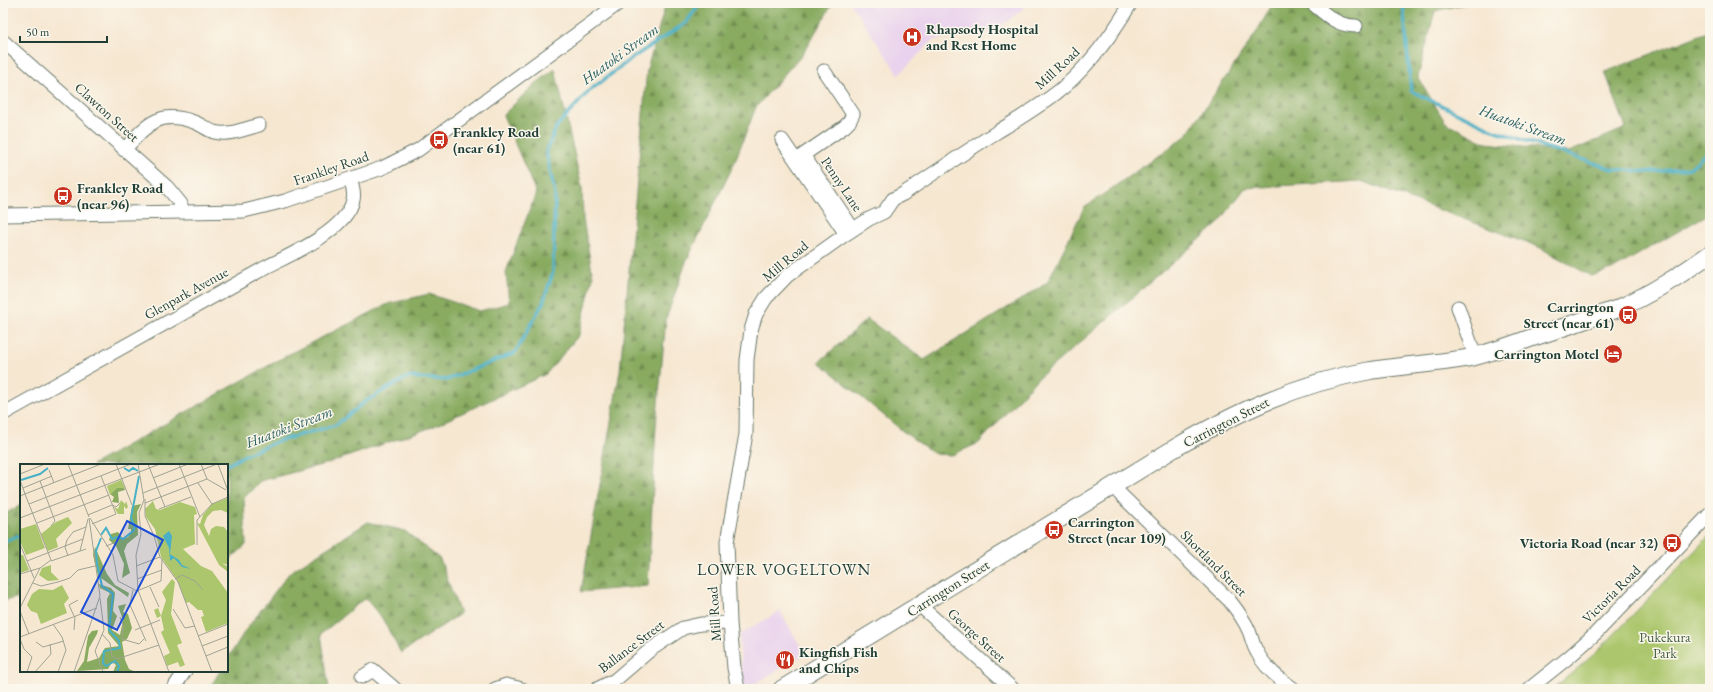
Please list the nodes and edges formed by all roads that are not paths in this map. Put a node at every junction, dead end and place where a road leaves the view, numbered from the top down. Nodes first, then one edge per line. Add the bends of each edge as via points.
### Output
1 (619, 3) edge
2 (1131, 3) edge
3 (1312, 3) edge
4 (1356, 26) dead end
5 (3, 40) edge
6 (824, 71) dead end
7 (259, 125) dead end
8 (782, 140) dead end
9 (124, 150) junction
10 (350, 179) junction
11 (181, 212) junction
12 (3, 215) edge
13 (849, 231) junction
14 (1710, 254) edge
15 (1458, 307) dead end
16 (1475, 356) junction
17 (3, 414) edge
18 (1115, 485) junction
19 (1710, 514) edge
20 (921, 604) junction
21 (730, 623) junction
22 (184, 672) edge
23 (362, 677) dead end
24 (173, 689) edge
25 (395, 689) edge
26 (495, 689) edge
27 (522, 689) edge
28 (597, 689) edge
29 (738, 689) edge
30 (782, 689) edge
31 (1013, 689) edge
32 (1294, 689) edge
33 (1529, 689) edge

1 - 10 street, Frankley Road via 418,150 382,168
2 - 13 street, Mill Road via 1098,50 1065,86 1048,100 893,199 884,212
3 - 4 street via 1338,23
5 - 9 street, Clawton Street
6 - 13 street, Penny Lane via 852,114 844,128 803,155
7 - 9 street via 232,132 214,132 193,121 166,117 155,120 145,127
8 - 13 street
9 - 11 street, Clawton Street via 167,187 181,204
10 - 11 street, Frankley Road via 285,201 244,211
10 - 17 street, Glenpark Avenue via 354,199 350,209 326,234 299,252 268,266
11 - 12 street, Frankley Road
13 - 21 street, Mill Road via 787,276 766,298 756,314 751,330 747,360 746,434 727,542
14 - 16 main road, Carrington Street via 1651,294 1634,302
15 - 16 street
16 - 18 main road, Carrington Street via 1442,363 1368,371 1300,388 1234,415
18 - 20 main road, Carrington Street
18 - 32 street, Shortland Street via 1119,493 1229,600 1241,614 1265,666
19 - 33 street, Victoria Road via 1596,633
20 - 30 main road, Carrington Street
20 - 31 street, George Street
21 - 28 street, Ballance Street via 701,624 683,628 650,650 614,680
21 - 29 street, Mill Road
22 - 24 street
23 - 25 street via 373,670
26 - 27 street via 506,685

